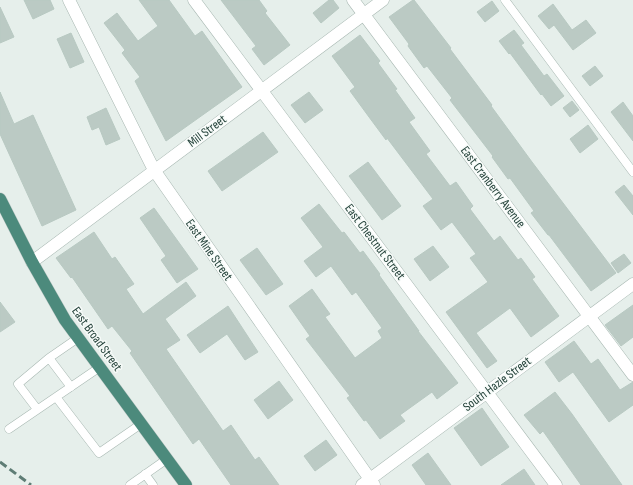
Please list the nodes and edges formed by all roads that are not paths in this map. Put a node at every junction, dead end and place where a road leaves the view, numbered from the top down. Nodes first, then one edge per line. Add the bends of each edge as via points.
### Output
1 (69, 0) edge
2 (194, 0) edge
3 (353, 0) edge
4 (383, 0) edge
5 (505, 0) edge
6 (364, 14) junction
7 (261, 90) junction
8 (154, 170) junction
9 (633, 172) edge
10 (0, 199) edge
11 (32, 262) junction
12 (633, 284) edge
13 (589, 316) junction
14 (78, 338) junction
15 (49, 358) junction
16 (100, 367) junction
17 (633, 375) edge
18 (70, 387) junction
19 (487, 392) junction
20 (56, 397) junction
21 (37, 409) junction
22 (141, 424) junction
23 (9, 429) dead end
24 (167, 459) junction
25 (145, 474) junction
26 (368, 483) edge
27 (130, 485) edge
28 (153, 485) edge
29 (186, 485) edge
30 (556, 485) edge

1 - 8 street, East Mine Street
2 - 7 street, East Chestnut Street
3 - 6 street, East Cranberry Avenue
4 - 6 street, Mill Street
5 - 9 lane
6 - 7 street, Mill Street
6 - 13 street, East Cranberry Avenue
7 - 8 street, Mill Street
7 - 19 street, East Chestnut Street
8 - 11 street, Mill Street
8 - 26 street, East Mine Street
10 - 11 highway, East Broad Street
11 - 14 highway, East Broad Street
12 - 13 street, South Hazle Street
13 - 17 street, East Cranberry Avenue
13 - 19 street, South Hazle Street
14 - 15 lane
14 - 16 highway, East Broad Street
15 - 18 lane
15 - 21 lane via 18,384
16 - 18 lane
16 - 22 highway, East Broad Street
18 - 20 lane
19 - 26 street, South Hazle Street
19 - 30 street, East Chestnut Street
20 - 21 lane
20 - 22 lane via 99,453
21 - 23 lane
22 - 24 highway, East Broad Street
24 - 25 lane
24 - 29 highway, East Broad Street
25 - 27 lane
25 - 28 lane

